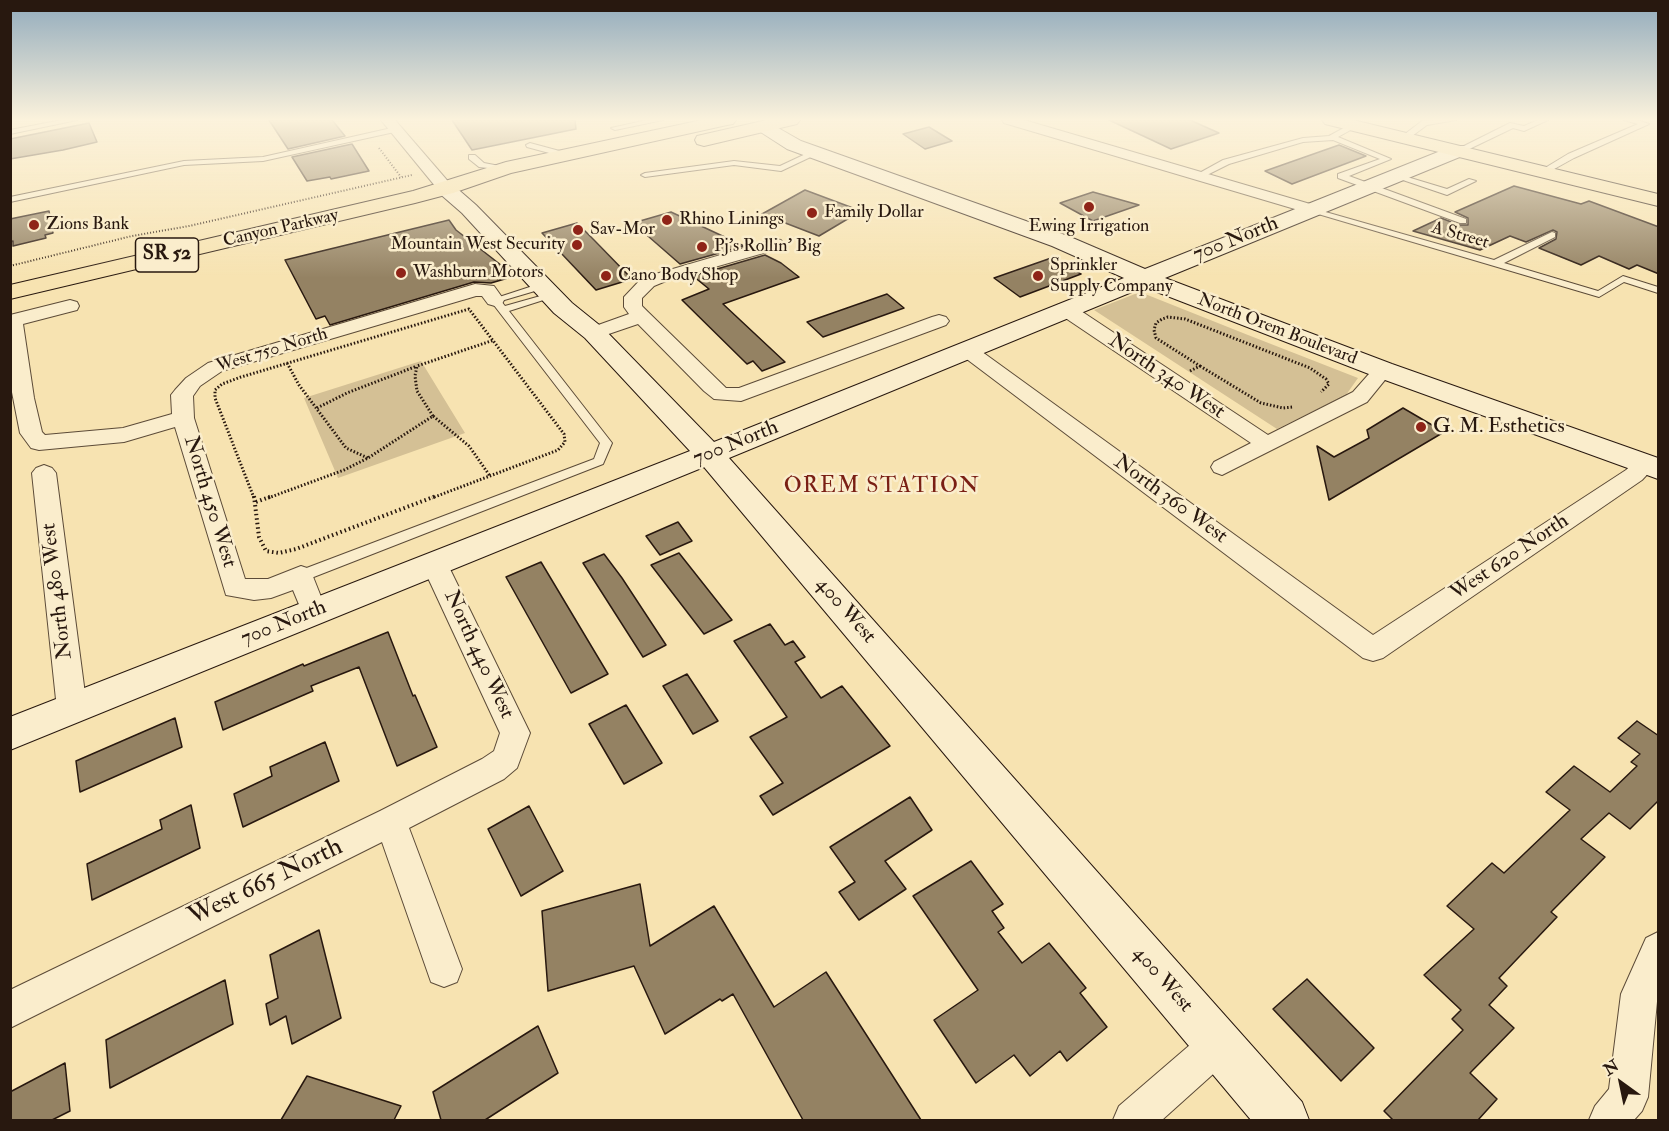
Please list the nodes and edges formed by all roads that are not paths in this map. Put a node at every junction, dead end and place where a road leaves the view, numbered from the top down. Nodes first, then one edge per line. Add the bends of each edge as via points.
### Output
1 (138, 173) edge
2 (432, 173) edge
3 (492, 173) edge
4 (555, 173) edge
5 (661, 173) edge
6 (870, 173) edge
7 (1187, 173) edge
8 (1204, 173) edge
9 (1388, 173) edge
10 (1411, 173) edge
11 (1551, 173) edge
12 (645, 175) dead end
13 (1198, 176) junction
14 (1472, 181) dead end
15 (1367, 187) junction
16 (446, 189) junction
17 (10, 200) edge
18 (1659, 200) edge
19 (1311, 209) junction
20 (1463, 221) dead end
21 (1552, 235) dead end
22 (775, 244) dead end
23 (1496, 263) junction
24 (1143, 278) junction
25 (1659, 290) edge
26 (547, 291) junction
27 (10, 292) edge
28 (498, 305) junction
29 (70, 306) dead end
30 (1065, 309) junction
31 (641, 316) junction
32 (12, 321) edge
33 (939, 321) dead end
34 (594, 333) junction
35 (967, 350) junction
36 (1383, 370) junction
37 (183, 418) junction
38 (1267, 444) junction
39 (710, 454) junction
40 (1652, 466) edge
41 (1222, 467) dead end
42 (44, 473) dead end
43 (435, 565) junction
44 (301, 576) junction
45 (314, 612) junction
46 (1373, 651) joint
47 (72, 709) junction
48 (10, 734) edge
49 (513, 746) joint
50 (391, 821) junction
51 (1659, 950) edge
52 (444, 969) dead end
53 (10, 1010) edge
54 (1218, 1045) junction
55 (1133, 1120) edge
56 (1284, 1120) edge
57 (1609, 1120) edge

1 - 17 lane
2 - 16 street, 400 West
3 - 16 main road, Canyon Parkway / SR 52
4 - 16 main road, Canyon Parkway / SR 52
5 - 12 lane
6 - 24 street, North Orem Boulevard via 1060,241
7 - 13 street
8 - 13 lane
9 - 15 street, 700 North
10 - 14 lane via 1448,192
11 - 18 main road
13 - 19 street
15 - 19 street, 700 North
15 - 20 lane
16 - 26 street, 400 West
16 - 27 main road, Canyon Parkway / SR 52
19 - 23 lane, A Street
19 - 24 street, 700 North
21 - 23 lane
22 - 31 street via 648,282 633,297 633,308
23 - 25 lane, A Street via 1599,294 1623,279
24 - 30 street, 700 North
24 - 36 street, North Orem Boulevard
26 - 28 lane
26 - 34 street, 400 West
28 - 37 street, West 750 North via 487,290 476,290 215,367 182,395
28 - 44 lane via 606,443 599,461
29 - 32 street
30 - 35 street, 700 North
30 - 38 street, North 340 West
31 - 33 street via 711,387 732,396
31 - 34 street
32 - 37 street via 23,398 31,433 39,443 114,437
34 - 39 street, 400 West
35 - 39 street, 700 North
35 - 46 street, North 360 West
36 - 38 street via 1360,397
36 - 40 street, North Orem Boulevard
37 - 44 street, North 450 West via 235,588 271,588
38 - 41 street
39 - 43 street, 700 North
39 - 54 street, 400 West
40 - 46 street, West 620 North
42 - 47 street, North 480 West
43 - 45 street, 700 North
43 - 49 street, North 440 West via 515,733
44 - 45 street
45 - 47 street, 700 North
47 - 48 street, 700 North
49 - 50 street, West 665 North via 493,770
50 - 52 street
50 - 53 street, West 665 North
51 - 57 street via 1639,994 1628,1097
54 - 55 street
54 - 56 street, 400 West

